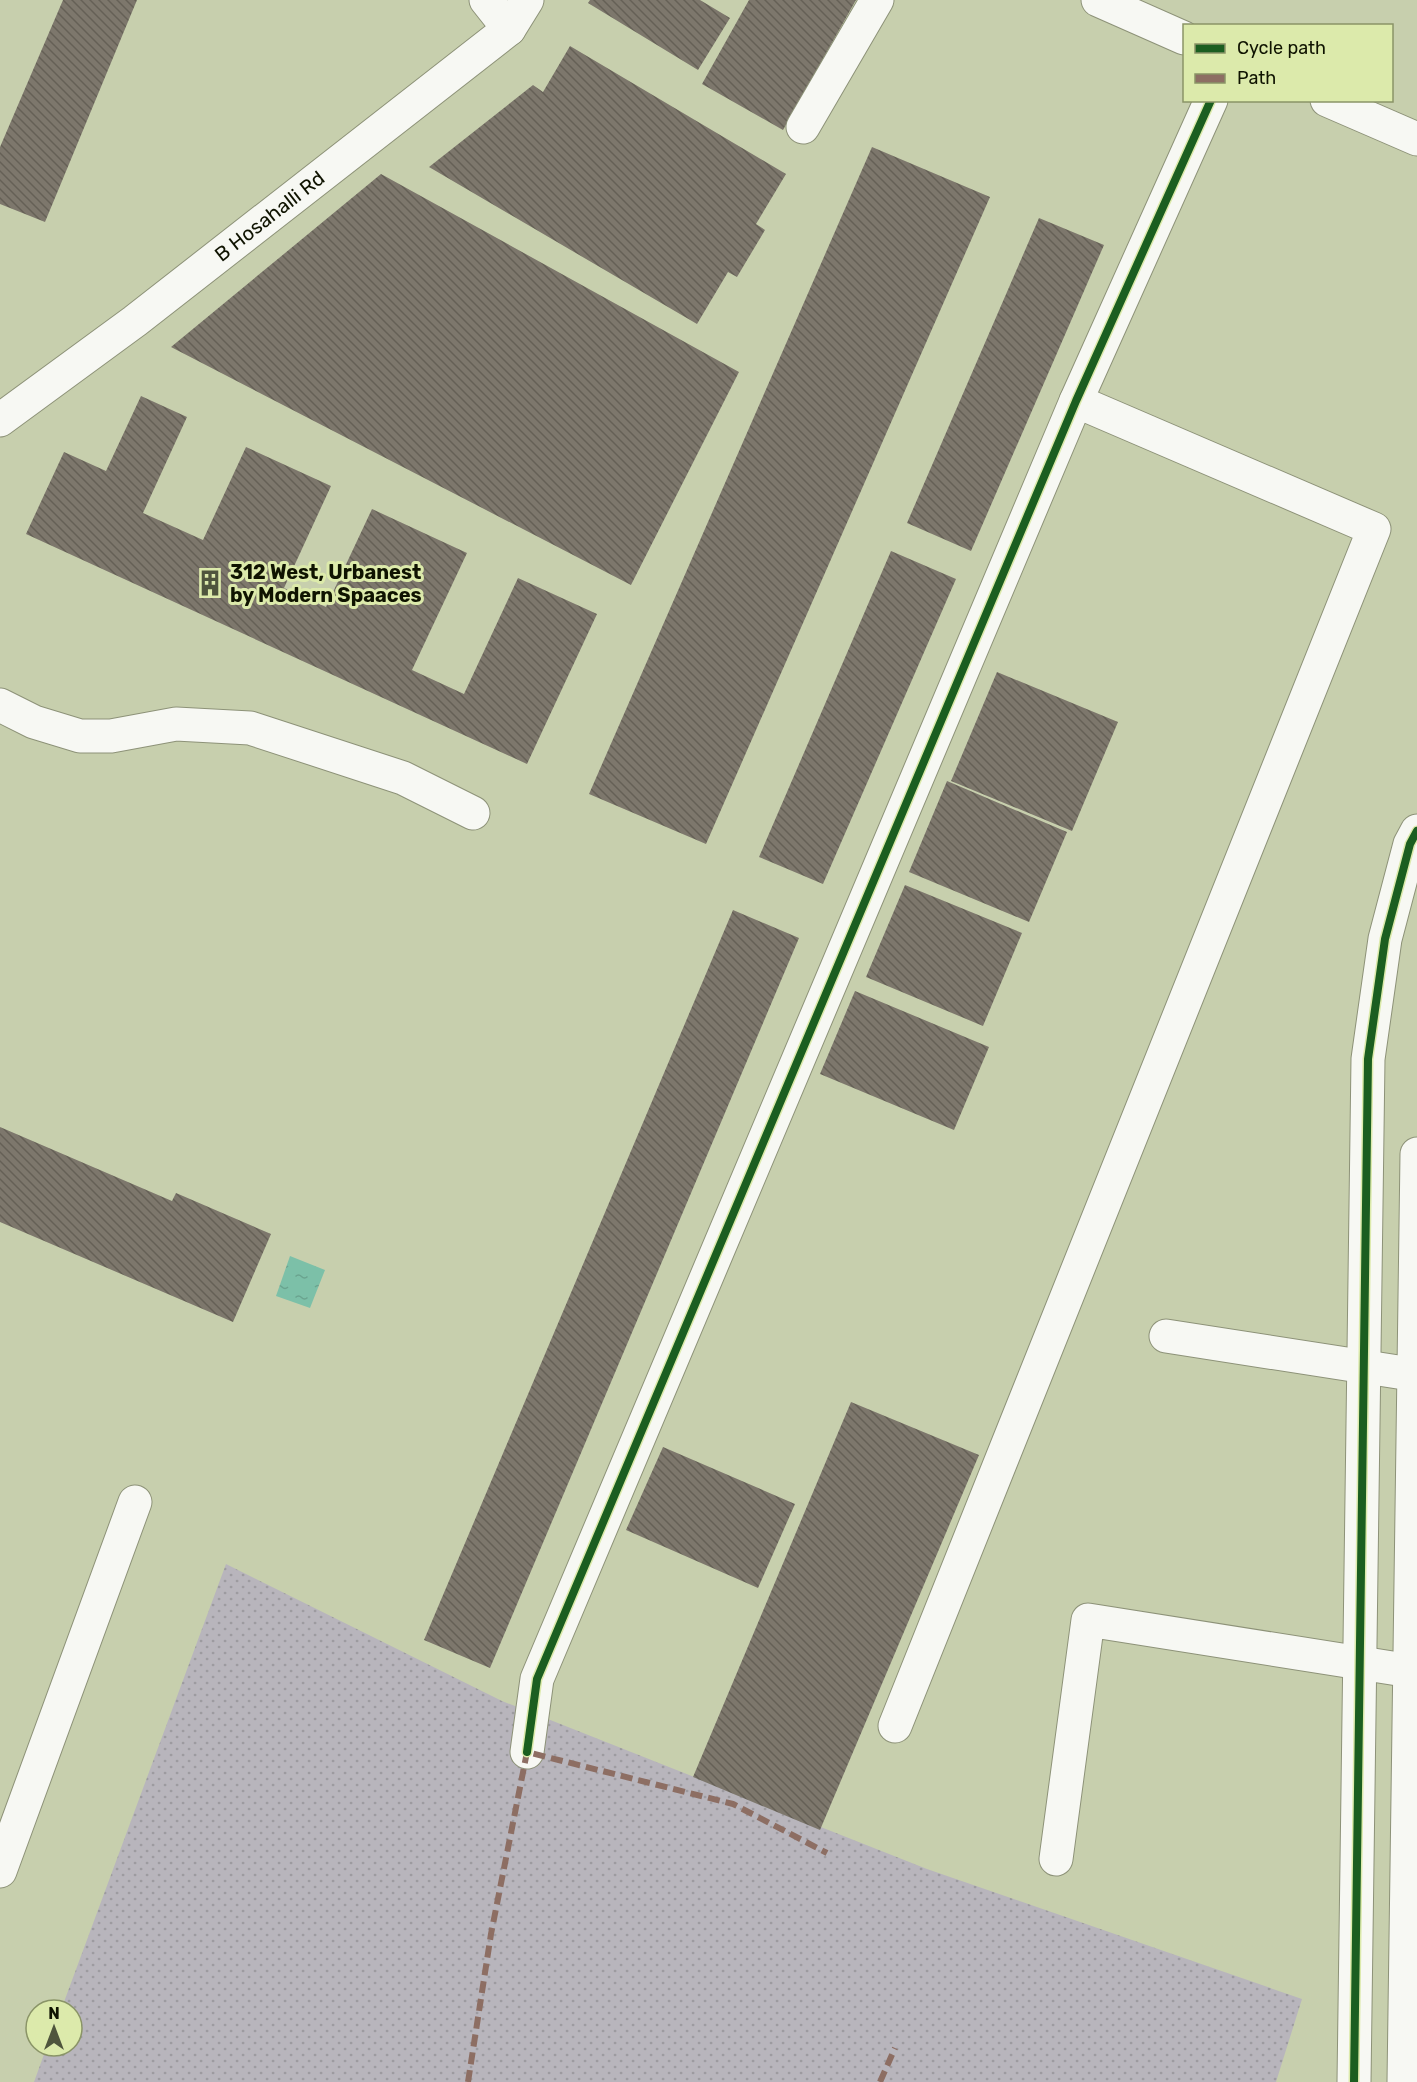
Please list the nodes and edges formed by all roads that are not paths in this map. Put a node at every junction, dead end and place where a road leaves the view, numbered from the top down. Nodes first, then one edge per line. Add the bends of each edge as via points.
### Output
1 (486, 0) edge
2 (527, 0) edge
3 (877, 0) edge
4 (1098, 0) edge
5 (509, 29) junction
6 (1183, 37) edge
7 (1210, 102) edge
8 (1332, 102) edge
9 (803, 127) dead end
10 (1417, 140) edge
11 (1076, 401) junction
12 (0, 420) edge
13 (0, 705) edge
14 (473, 813) dead end
15 (1417, 831) edge
16 (1417, 1154) edge
17 (1166, 1336) dead end
18 (1365, 1367) junction
19 (1416, 1374) edge
20 (135, 1502) dead end
21 (1359, 1662) junction
22 (1413, 1671) edge
23 (895, 1726) dead end
24 (527, 1752) dead end
25 (1056, 1859) dead end
26 (0, 1871) edge
27 (1356, 1949) junction
28 (1411, 1957) edge
29 (1354, 2082) edge
30 (1404, 2082) edge

1 - 5 street
2 - 5 street, B Hosahalli Rd
3 - 9 street
4 - 6 street
5 - 12 street, B Hosahalli Rd via 135,321
7 - 11 street
8 - 10 street
11 - 23 street via 1374,529
11 - 24 street via 537,1679
13 - 14 street via 34,722 80,736 111,736 176,724 250,728 403,778
15 - 18 street via 1410,844 1385,939 1368,1059
16 - 19 street
17 - 18 street
18 - 19 street
18 - 21 street
19 - 22 street
20 - 26 street
21 - 22 street
21 - 25 street via 1088,1620
21 - 27 street
22 - 28 street
27 - 28 street
27 - 29 street
28 - 30 street

